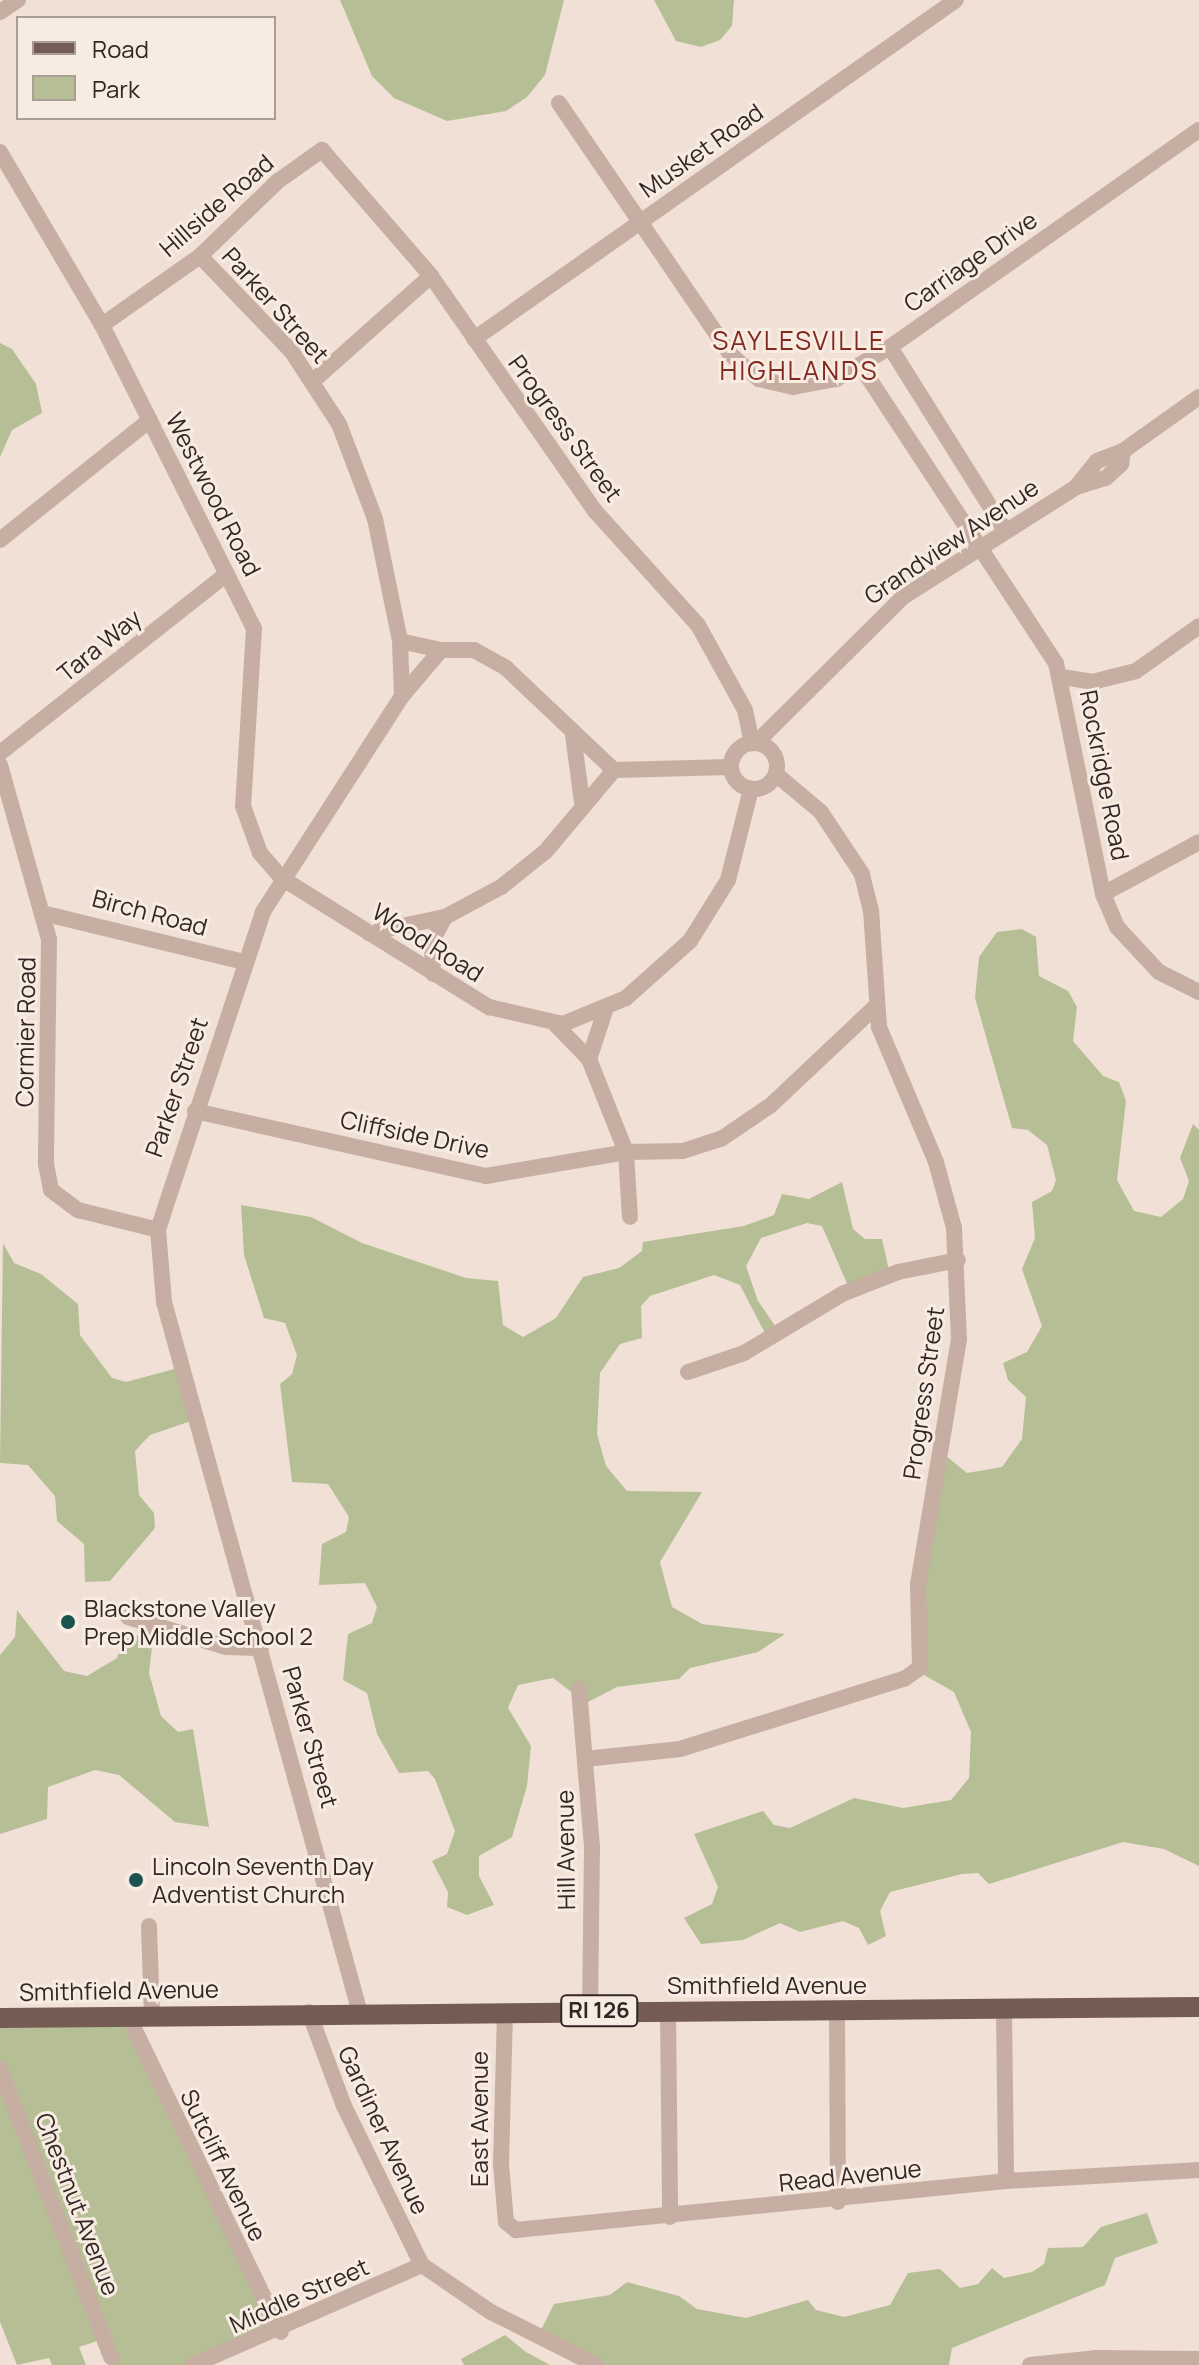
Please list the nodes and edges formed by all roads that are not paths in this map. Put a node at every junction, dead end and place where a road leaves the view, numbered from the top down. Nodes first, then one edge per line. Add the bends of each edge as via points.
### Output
1 (18, 0) edge
2 (956, 0) edge
3 (0, 12) edge
4 (559, 103) dead end
5 (1199, 130) edge
6 (322, 150) joint
7 (0, 152) edge
8 (642, 221) junction
9 (200, 256) junction
10 (431, 276) junction
11 (102, 325) junction
12 (474, 339) junction
13 (890, 347) junction
14 (860, 365) junction
15 (313, 381) junction
16 (1199, 397) edge
17 (150, 420) junction
18 (1005, 530) junction
19 (0, 540) edge
20 (980, 546) junction
21 (227, 574) junction
22 (1199, 626) edge
23 (400, 641) junction
24 (441, 650) junction
25 (1062, 677) junction
26 (402, 696) junction
27 (573, 735) junction
28 (754, 743) junction
29 (0, 753) edge
30 (0, 765) edge
31 (731, 767) junction
32 (614, 770) junction
33 (777, 775) junction
34 (751, 789) junction
35 (582, 802) junction
36 (1199, 842) edge
37 (283, 879) junction
38 (1103, 894) junction
39 (42, 913) junction
40 (445, 917) junction
41 (369, 933) junction
42 (244, 962) junction
43 (433, 974) junction
44 (1199, 992) edge
45 (875, 1007) junction
46 (605, 1011) junction
47 (556, 1025) junction
48 (589, 1059) junction
49 (195, 1111) junction
50 (626, 1152) junction
51 (630, 1217) dead end
52 (158, 1230) junction
53 (958, 1260) junction
54 (688, 1372) dead end
55 (128, 1617) dead end
56 (261, 1648) junction
57 (579, 1689) dead end
58 (585, 1759) junction
59 (149, 1926) dead end
60 (1199, 2007) edge
61 (1004, 2010) junction
62 (590, 2011) junction
63 (309, 2012) junction
64 (505, 2012) junction
65 (668, 2012) junction
66 (837, 2012) junction
67 (360, 2013) junction
68 (152, 2015) junction
69 (128, 2016) junction
70 (0, 2018) edge
71 (0, 2069) edge
72 (1199, 2170) edge
73 (1006, 2181) junction
74 (838, 2202) junction
75 (670, 2217) junction
76 (508, 2225) joint
77 (422, 2265) junction
78 (281, 2332) junction
79 (111, 2357) dead end
80 (1199, 2359) edge
81 (193, 2365) edge
82 (596, 2365) edge
83 (1030, 2365) edge

1 - 3 street
2 - 8 street, Musket Road
4 - 8 street, Carriage Drive
5 - 13 street, Carriage Drive
6 - 9 street, Hillside Road via 278,181
6 - 10 street, Progress Street
7 - 11 street, Westwood Road
8 - 12 street, Musket Road
8 - 14 street, Carriage Drive via 730,354 759,379 805,387
9 - 11 street, Hillside Road
9 - 15 street, Parker Street
10 - 12 street, Progress Street
10 - 15 street
11 - 17 street, Westwood Road
12 - 28 street, Progress Street via 595,511 705,634 745,710
13 - 14 street, Carriage Drive
13 - 18 street
14 - 20 street, Rockridge Road
15 - 23 street, Parker Street via 363,480
16 - 18 street, Grandview Avenue via 1123,451 1097,461 1076,487
17 - 19 street
17 - 21 street, Westwood Road
18 - 20 street, Grandview Avenue
20 - 25 street, Rockridge Road
20 - 28 street, Grandview Avenue via 867,627
21 - 29 street, Tara Way
21 - 37 street, Westwood Road via 257,646 243,806 260,853
22 - 25 street via 1126,675 1092,682
23 - 24 street
23 - 26 street, Parker Street
24 - 26 street
24 - 27 street via 474,650 498,663
25 - 38 street, Rockridge Road
26 - 37 street, Parker Street
27 - 32 street
27 - 35 street
28 - 31 street via 738,750
28 - 33 street via 777,761
30 - 39 street, Cormier Road
31 - 32 street
31 - 34 street via 739,784
32 - 35 street
33 - 34 street
33 - 45 street, Progress Street via 821,812 862,874 871,911
34 - 46 street via 728,880 706,920 647,983
35 - 40 street via 523,870
36 - 38 street
37 - 41 street, Wood Road
37 - 42 street, Parker Street
38 - 44 street, Rockridge Road via 1136,953
39 - 42 street, Birch Road
39 - 52 street, Cormier Road via 52,970 46,1164 51,1190 78,1210
40 - 41 street
40 - 43 street via 432,941
41 - 43 street, Wood Road
42 - 49 street, Parker Street
43 - 47 street, Wood Road via 489,1007
45 - 50 street, Cliffside Drive via 790,1090 721,1139 683,1151
45 - 53 street, Progress Street via 888,1058 936,1162
46 - 47 street
46 - 48 street
47 - 48 street
48 - 50 street
49 - 50 street, Cliffside Drive via 486,1176
49 - 52 street, Parker Street
50 - 51 street
52 - 56 street, Parker Street via 164,1302
53 - 54 street via 898,1272 842,1294 744,1353
53 - 58 street, Progress Street via 959,1339 918,1584 920,1668 904,1679 680,1749
55 - 56 street via 226,1647
56 - 67 street, Parker Street
57 - 58 street, Hill Avenue
58 - 62 street, Hill Avenue via 592,1846
59 - 68 street
60 - 61 main road, Smithfield Avenue / RI 126
61 - 66 main road, Smithfield Avenue / RI 126
61 - 73 street
62 - 64 main road, Smithfield Avenue / RI 126
62 - 65 main road, Smithfield Avenue / RI 126
63 - 67 main road, Smithfield Avenue / RI 126
63 - 68 main road, Smithfield Avenue / RI 126
63 - 77 street, Gardiner Avenue via 344,2106
64 - 67 main road, Smithfield Avenue / RI 126
64 - 76 street, East Avenue via 501,2164
65 - 66 main road, Smithfield Avenue / RI 126
65 - 75 street
66 - 74 street
68 - 69 main road, Smithfield Avenue / RI 126
69 - 70 main road, Smithfield Avenue / RI 126
69 - 78 street, Sutcliff Avenue
71 - 79 street, Chestnut Avenue
72 - 73 street, Read Avenue
73 - 74 street, Read Avenue
74 - 75 street, Read Avenue
75 - 76 street, Read Avenue via 530,2229
77 - 78 street, Middle Street
77 - 82 street via 491,2312
78 - 81 street, Middle Street
80 - 83 street via 1095,2358

